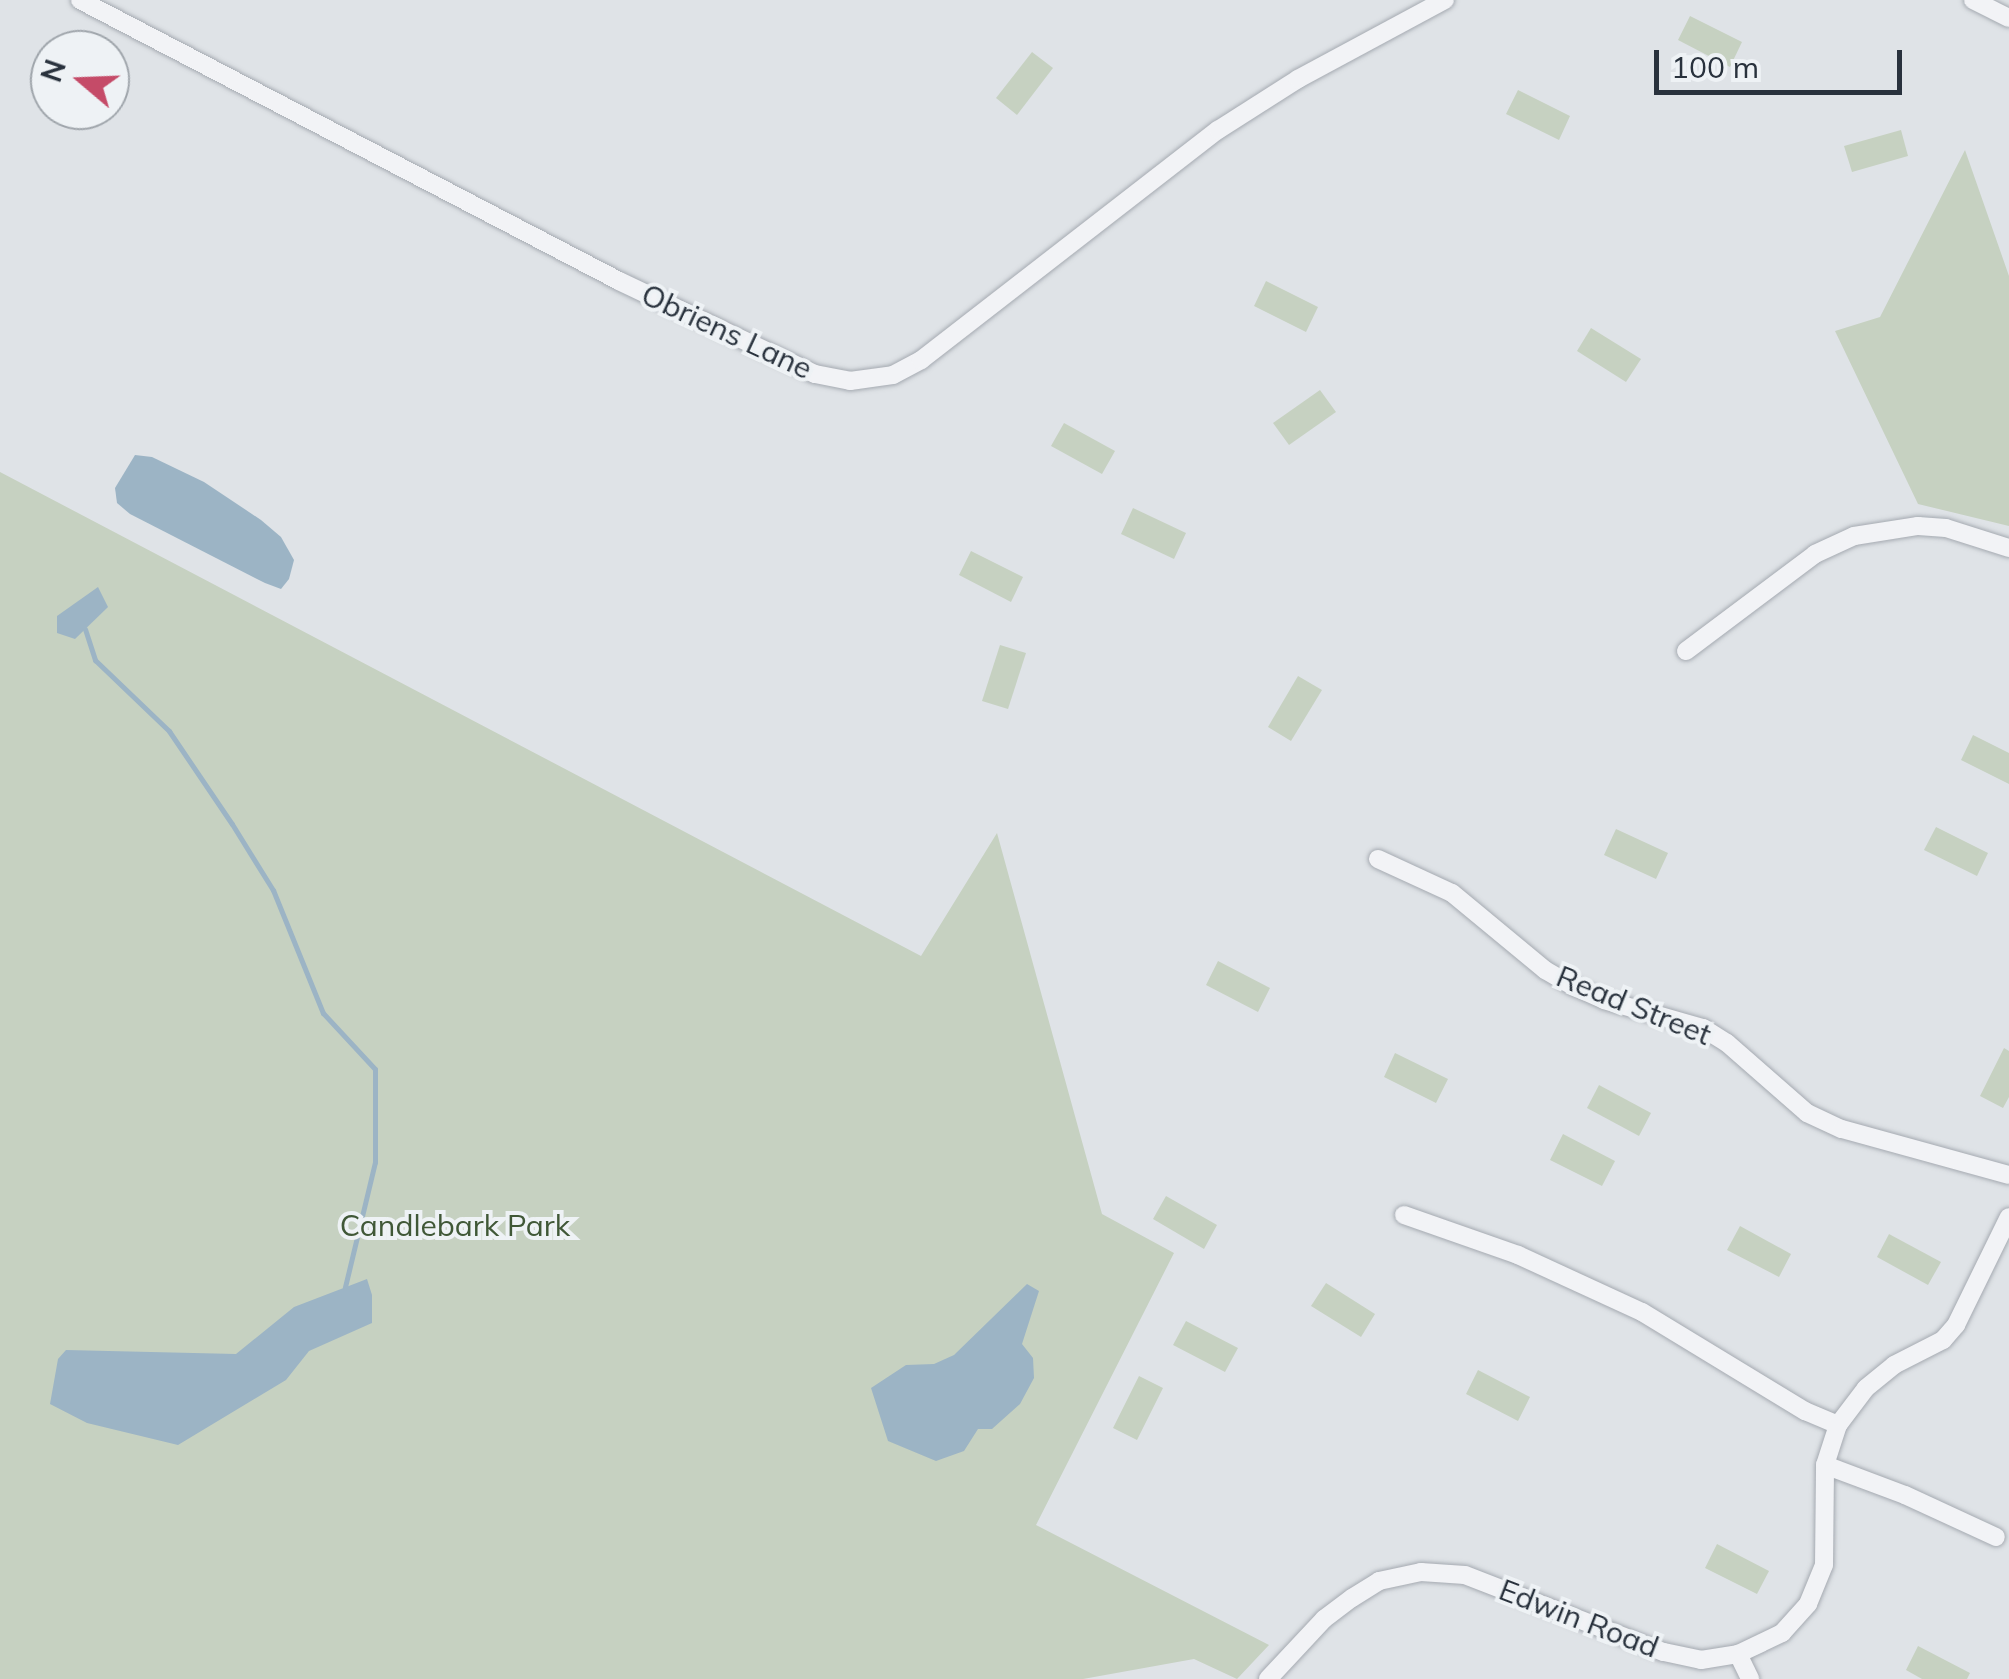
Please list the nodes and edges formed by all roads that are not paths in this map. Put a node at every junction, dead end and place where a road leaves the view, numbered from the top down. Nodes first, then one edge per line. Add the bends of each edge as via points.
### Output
1 (80, 0) edge
2 (1445, 0) edge
3 (1974, 0) edge
4 (2009, 18) edge
5 (2009, 548) edge
6 (1686, 651) dead end
7 (1378, 859) dead end
8 (2009, 1175) edge
9 (1404, 1215) dead end
10 (2009, 1217) edge
11 (1838, 1425) junction
12 (1825, 1466) junction
13 (1996, 1537) dead end
14 (1738, 1654) junction
15 (1268, 1679) edge
16 (1750, 1679) edge

1 - 2 street, Obriens Lane via 619,281 777,358 850,381 894,375 921,360 1218,130
3 - 4 street
5 - 6 street via 1946,528 1854,536 1815,554
7 - 8 street, Read Street via 1452,892 1573,986 1704,1028 1807,1113 1842,1129
9 - 11 street via 1518,1255 1642,1312
10 - 11 street, Edwin Road via 1956,1325 1866,1388
11 - 12 street, Edwin Road
12 - 13 street
12 - 14 street, Edwin Road via 1826,1532 1817,1586 1782,1633
14 - 15 street, Edwin Road via 1701,1660 1664,1652 1466,1575 1421,1572 1379,1582 1352,1598
14 - 16 street

